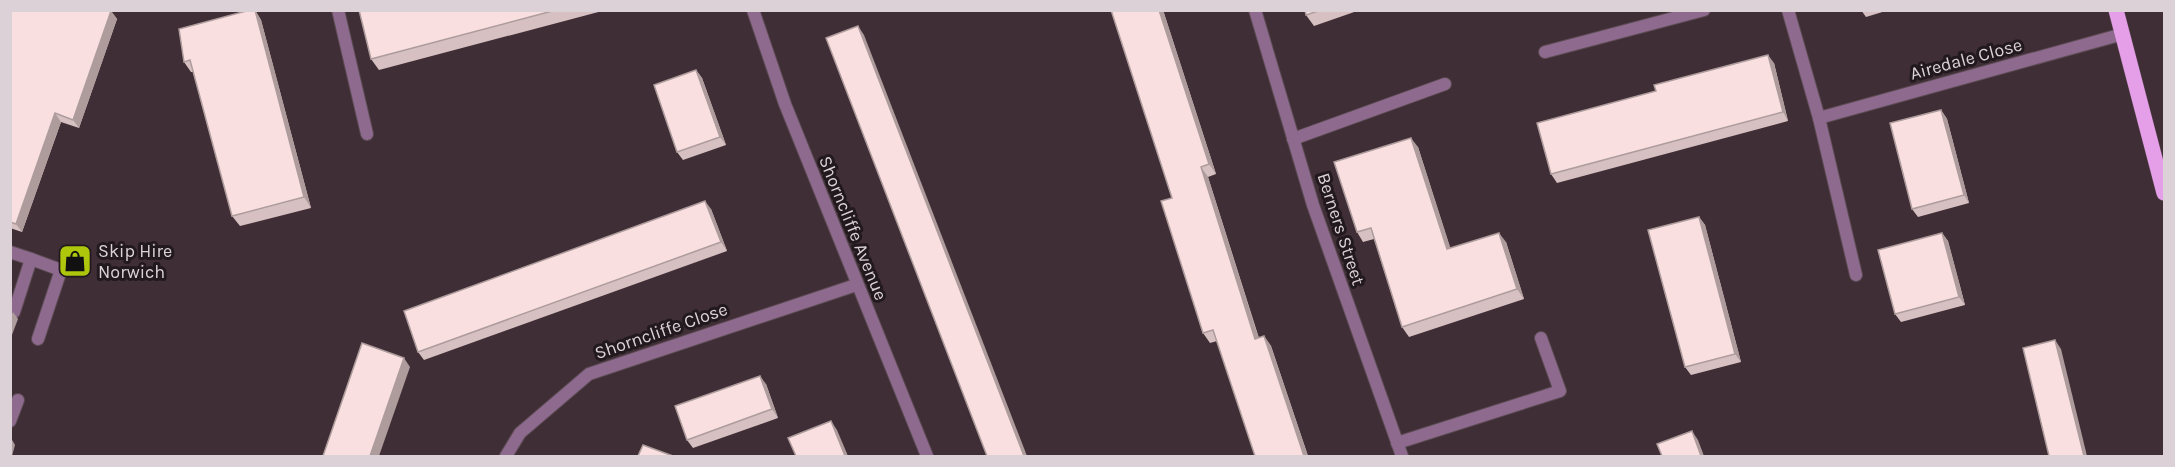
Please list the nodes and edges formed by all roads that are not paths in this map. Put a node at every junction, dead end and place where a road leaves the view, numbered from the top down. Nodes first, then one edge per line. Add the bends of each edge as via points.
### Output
1 (338, 10) edge
2 (753, 10) edge
3 (1255, 10) edge
4 (1704, 10) edge
5 (1788, 10) edge
6 (2116, 10) edge
7 (2123, 34) junction
8 (1545, 52) dead end
9 (1445, 84) dead end
10 (1819, 118) junction
11 (367, 134) dead end
12 (1293, 139) junction
13 (2164, 193) edge
14 (10, 252) edge
15 (31, 259) junction
16 (1856, 275) dead end
17 (856, 285) junction
18 (14, 312) dead end
19 (1541, 338) dead end
20 (38, 339) dead end
21 (18, 400) dead end
22 (10, 421) edge
23 (1397, 443) junction
24 (506, 456) edge
25 (927, 456) edge
26 (1402, 456) edge

1 - 11 street
2 - 17 street, Shorncliffe Avenue via 785,104
3 - 12 street, Berners Street
4 - 8 street
5 - 10 street
6 - 7 main road
7 - 10 street, Airedale Close
7 - 13 main road
9 - 12 street
10 - 16 street
12 - 23 street, Berners Street
14 - 15 street
15 - 18 street
15 - 20 street via 61,270
17 - 24 street, Shorncliffe Close via 589,374 520,433
17 - 25 street, Shorncliffe Avenue
19 - 23 street via 1560,391
21 - 22 street
23 - 26 street, Berners Street

